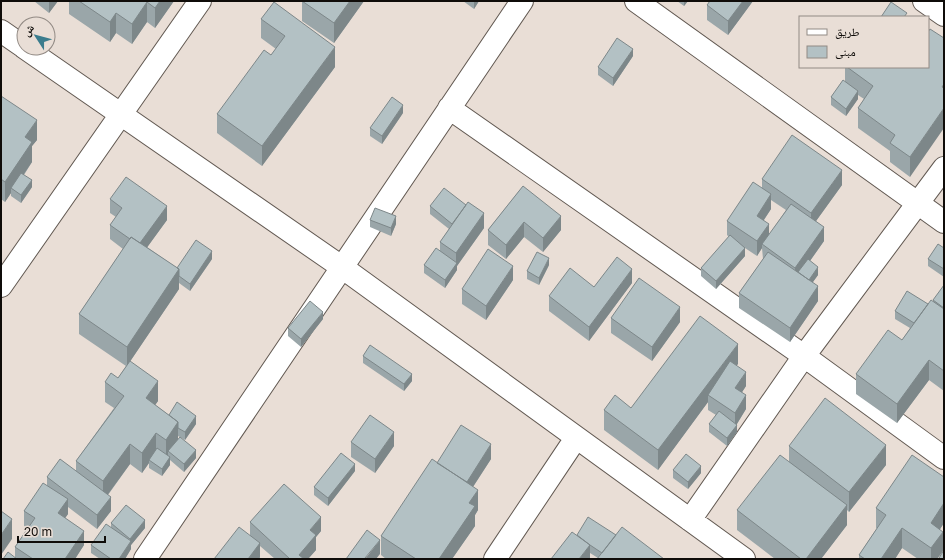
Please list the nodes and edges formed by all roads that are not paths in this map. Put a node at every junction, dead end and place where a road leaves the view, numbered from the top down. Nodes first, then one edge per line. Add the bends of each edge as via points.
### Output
1 (200, 1) edge
2 (522, 1) edge
3 (636, 1) edge
4 (924, 1) edge
5 (944, 15) edge
6 (1, 31) edge
7 (16, 42) edge
8 (36, 56) edge
9 (449, 108) junction
10 (121, 115) junction
11 (944, 168) edge
12 (919, 204) junction
13 (944, 222) edge
14 (8, 262) edge
15 (343, 268) junction
16 (1, 286) edge
17 (804, 356) junction
18 (576, 438) junction
19 (944, 458) edge
20 (690, 520) junction
21 (145, 559) edge
22 (495, 559) edge
23 (744, 559) edge

1 - 10 street
2 - 9 street
3 - 12 street
4 - 5 street
6 - 7 street
8 - 10 street
9 - 15 street
9 - 17 street
10 - 14 street
10 - 15 street
11 - 12 street
12 - 13 street
12 - 17 street
14 - 16 street
15 - 18 street
15 - 21 street
17 - 19 street
17 - 20 street
18 - 20 street
18 - 22 street
20 - 23 street

